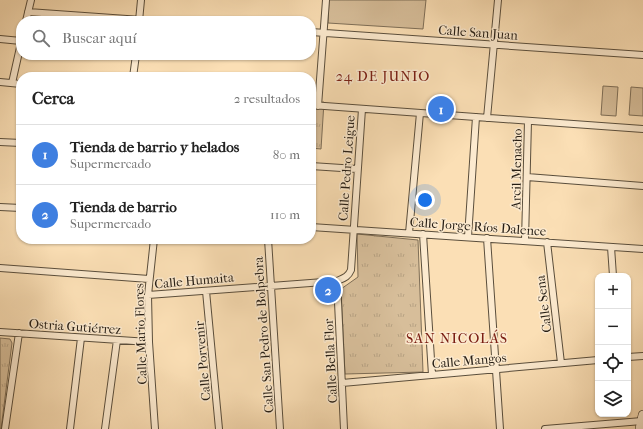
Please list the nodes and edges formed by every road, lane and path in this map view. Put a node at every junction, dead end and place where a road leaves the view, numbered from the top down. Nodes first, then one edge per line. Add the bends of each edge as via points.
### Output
1 (31, 0) edge
2 (141, 0) edge
3 (326, 0) edge
4 (498, 0) edge
5 (28, 12) junction
6 (27, 16) edge
7 (84, 16) edge
8 (139, 16) edge
9 (316, 32) edge
10 (323, 33) junction
11 (0, 39) edge
12 (16, 41) edge
13 (494, 44) junction
14 (643, 55) edge
15 (17, 60) edge
16 (135, 60) edge
17 (134, 72) edge
18 (0, 82) edge
19 (12, 83) junction
20 (16, 83) edge
21 (316, 89) edge
22 (316, 105) edge
23 (362, 109) junction
24 (420, 113) junction
25 (476, 117) junction
26 (487, 118) junction
27 (528, 121) junction
28 (643, 129) edge
29 (0, 142) edge
30 (16, 143) edge
31 (316, 166) edge
32 (357, 169) junction
33 (527, 177) junction
34 (643, 186) edge
35 (0, 207) edge
36 (16, 208) edge
37 (316, 227) edge
38 (353, 229) junction
39 (409, 233) junction
40 (424, 234) junction
41 (468, 237) junction
42 (487, 238) junction
43 (525, 241) junction
44 (547, 242) junction
45 (153, 244) edge
46 (268, 244) edge
47 (611, 247) junction
48 (643, 249) edge
49 (0, 268) edge
50 (613, 273) edge
51 (149, 279) junction
52 (337, 281) junction
53 (270, 285) junction
54 (206, 291) junction
55 (148, 295) junction
56 (0, 332) edge
57 (19, 333) junction
58 (81, 338) junction
59 (117, 340) junction
60 (149, 342) junction
61 (643, 356) edge
62 (631, 357) edge
63 (595, 360) edge
64 (561, 363) junction
65 (496, 369) junction
66 (432, 375) junction
67 (342, 383) junction
68 (642, 421) edge
69 (5, 429) edge
70 (70, 429) edge
71 (105, 429) edge
72 (155, 429) edge
73 (219, 429) edge
74 (280, 429) edge
75 (344, 429) edge
76 (500, 429) edge
77 (545, 429) edge

1 - 5 street
2 - 8 street
3 - 10 street
4 - 13 street
5 - 6 street
5 - 7 street
9 - 10 street, Calle San Juan
10 - 13 street, Calle San Juan
10 - 21 street
11 - 12 street
13 - 14 street, Calle San Juan
13 - 26 street
15 - 19 street
16 - 17 street
18 - 19 street
19 - 20 street
22 - 23 street
23 - 24 street
23 - 32 street, Calle Pedro Leigue
24 - 25 street
24 - 39 street
25 - 26 street
25 - 41 street
26 - 27 street
27 - 28 street
27 - 33 street, Arcil Menacho
29 - 30 street
31 - 32 street
32 - 38 street, Calle Pedro Leigue
33 - 34 street
33 - 43 street, Arcil Menacho
35 - 36 street
37 - 38 street, Calle Jorge Ríos Dalence
38 - 39 street, Calle Jorge Ríos Dalence
38 - 52 street via 351,270 346,278
39 - 40 street, Calle Jorge Ríos Dalence
40 - 41 street, Calle Jorge Ríos Dalence
40 - 66 street
41 - 42 street, Calle Jorge Ríos Dalence
42 - 43 street, Calle Jorge Ríos Dalence
42 - 65 street
43 - 44 street, Calle Jorge Ríos Dalence
44 - 47 street, Calle Jorge Ríos Dalence
44 - 64 street, Calle Sena
45 - 51 street, Calle Mario Flores
46 - 53 street, Calle San Pedro de Bolpebra
47 - 48 street, Calle Jorge Ríos Dalence
47 - 50 street
49 - 51 street
51 - 55 street, Calle Mario Flores
52 - 53 street, Calle Humaita
52 - 67 street, Calle Bella Flor
53 - 54 street, Calle Humaita
53 - 74 street, Calle San Pedro de Bolpebra
54 - 55 street, Calle Humaita
54 - 73 street, Calle Porvenir
55 - 60 street, Calle Mario Flores
56 - 57 street, Ostria Gutiérrez
57 - 58 street, Ostria Gutiérrez
57 - 69 street
58 - 59 street, Ostria Gutiérrez
58 - 70 street
59 - 60 street, Ostria Gutiérrez
59 - 71 street
60 - 72 street, Calle Mario Flores
61 - 62 street
63 - 64 street, Calle Mangos
64 - 65 street, Calle Mangos
65 - 66 street, Calle Mangos
65 - 76 street
66 - 67 street, Calle Mangos
67 - 75 street, Calle Bella Flor
68 - 77 street

